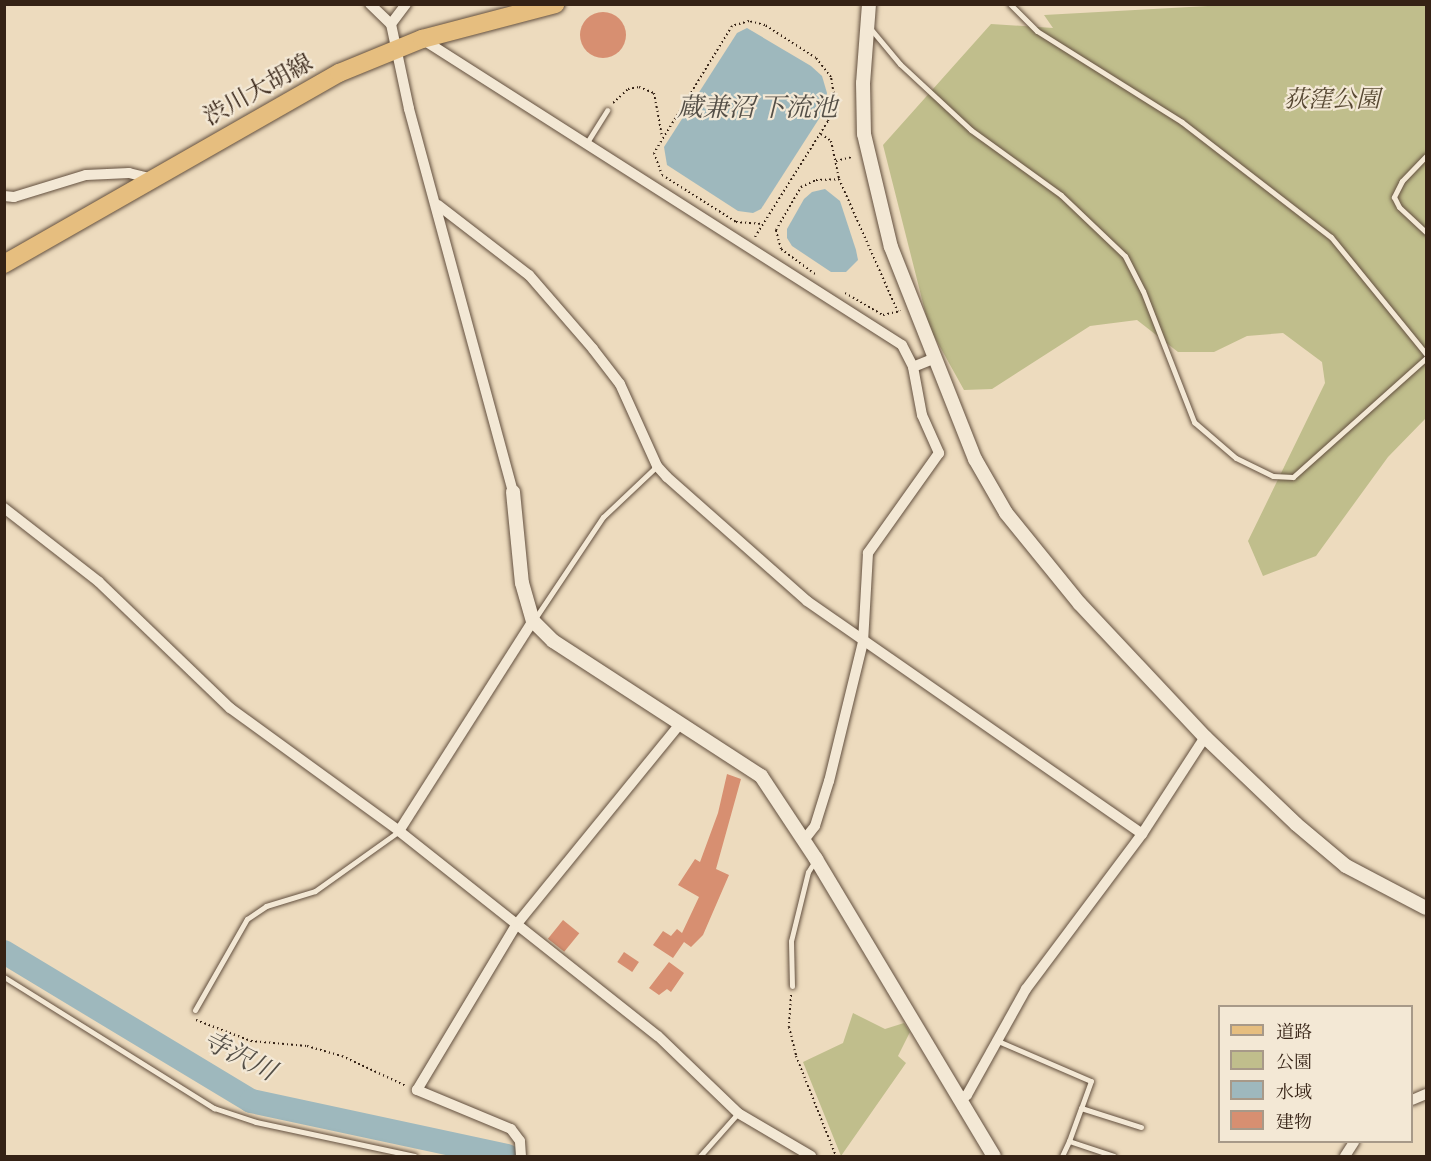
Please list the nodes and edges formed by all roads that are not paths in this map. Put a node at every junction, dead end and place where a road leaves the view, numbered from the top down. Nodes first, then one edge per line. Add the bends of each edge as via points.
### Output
1 (370, 4) edge
2 (406, 4) edge
3 (555, 4) edge
4 (869, 4) edge
5 (1010, 4) edge
6 (391, 24) junction
7 (867, 25) junction
8 (422, 39) junction
9 (395, 50) junction
10 (607, 110) road end
11 (586, 144) junction
12 (1426, 156) edge
13 (149, 178) junction
14 (4, 196) edge
15 (438, 205) junction
16 (1426, 232) edge
17 (4, 264) edge
18 (1426, 356) edge
19 (934, 358) junction
20 (913, 367) junction
21 (657, 466) junction
22 (513, 492) joint
23 (4, 508) edge
24 (533, 621) junction
25 (863, 642) junction
26 (681, 723) junction
27 (1205, 737) junction
28 (399, 831) junction
29 (1142, 834) junction
30 (804, 840) junction
31 (816, 859) junction
32 (1426, 908) edge
33 (516, 925) junction
34 (4, 977) edge
35 (792, 986) road end
36 (195, 1010) road end
37 (997, 1040) junction
38 (960, 1101) junction
39 (1081, 1108) junction
40 (738, 1113) junction
41 (1141, 1127) dead end
42 (1069, 1142) junction
43 (1353, 1143) edge
44 (522, 1152) edge
45 (414, 1156) edge
46 (700, 1156) edge
47 (811, 1156) edge
48 (994, 1156) edge
49 (1062, 1156) edge
50 (1114, 1156) edge
51 (1345, 1156) edge

1 - 6 street
2 - 6 street
3 - 8 main road, 渋川大胡線
4 - 7 street
5 - 18 lane via 1037,31 1182,122 1330,237
6 - 9 street
7 - 18 lane via 900,64 971,130 1061,195 1125,256 1143,291 1194,422 1236,458 1273,476 1299,474
7 - 19 street via 864,134 891,247
8 - 9 main road, 渋川大胡線
8 - 11 street
9 - 13 main road, 渋川大胡線 via 299,93
9 - 15 street
10 - 11 lane
11 - 20 street via 902,345
12 - 16 lane via 1402,181 1394,197 1399,207
13 - 14 street via 129,173 86,175 14,197
13 - 17 main road, 渋川大胡線
15 - 21 street via 530,275 593,349 620,384
15 - 22 street
19 - 20 street
19 - 27 street via 975,459 1006,513 1080,604
20 - 25 street via 922,415 939,453 868,553
21 - 24 lane via 603,517
21 - 25 street via 807,601
22 - 24 street via 522,583
23 - 28 street via 99,582 230,708
24 - 26 street via 553,641
24 - 28 street
25 - 29 street
25 - 30 street via 829,782 815,826
26 - 30 street via 761,776
26 - 33 street
27 - 29 street
27 - 32 street via 1346,866
28 - 33 street
28 - 36 lane via 315,891 266,906 247,919
29 - 37 street via 1026,989
30 - 31 street
31 - 35 lane via 808,872 791,941
31 - 38 street
33 - 40 street via 658,1036
33 - 44 street via 417,1090 511,1129
34 - 45 lane via 214,1108 256,1122
37 - 38 street
37 - 39 lane via 1091,1081
38 - 48 street
39 - 41 lane
39 - 42 lane
40 - 46 lane
40 - 47 street
42 - 49 lane
42 - 50 lane
43 - 51 street

